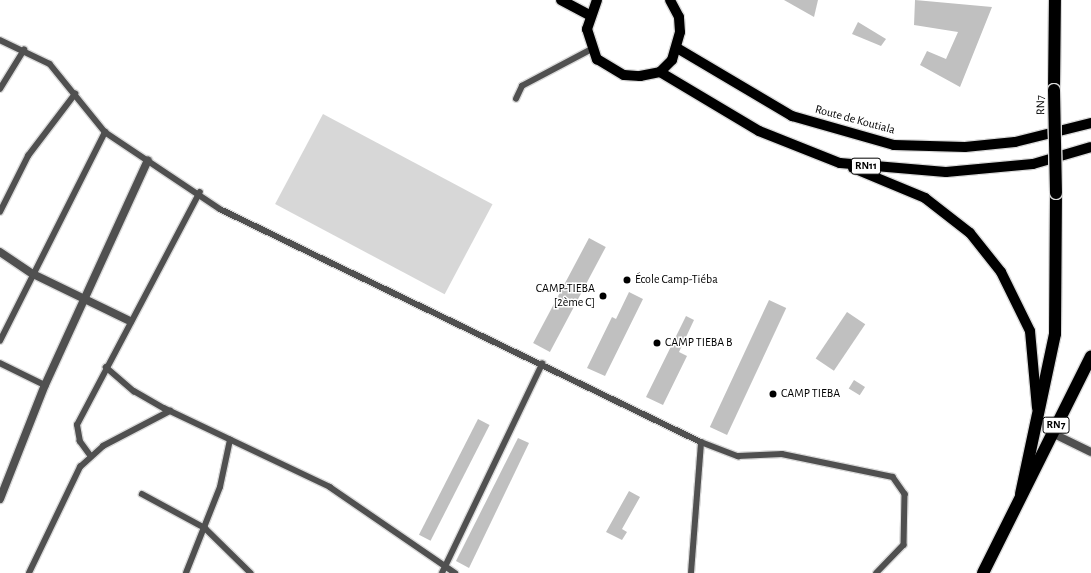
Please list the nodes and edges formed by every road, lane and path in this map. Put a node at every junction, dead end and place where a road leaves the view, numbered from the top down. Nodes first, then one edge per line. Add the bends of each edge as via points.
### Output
1 (561, 0) edge
2 (597, 0) edge
3 (670, 0) edge
4 (1055, 0) edge
5 (589, 15) junction
6 (0, 40) edge
7 (676, 48) junction
8 (24, 50) junction
9 (592, 50) junction
10 (660, 72) junction
11 (0, 89) edge
12 (75, 94) junction
13 (516, 99) dead end
14 (1091, 123) edge
15 (105, 132) junction
16 (1091, 147) edge
17 (148, 160) junction
18 (840, 162) junction
19 (200, 192) junction
20 (0, 212) edge
21 (0, 252) edge
22 (33, 274) junction
23 (84, 299) junction
24 (130, 321) junction
25 (0, 341) edge
26 (1091, 356) edge
27 (0, 363) edge
28 (542, 364) junction
29 (106, 367) junction
30 (45, 385) junction
31 (170, 411) junction
32 (1038, 424) junction
33 (1052, 433) junction
34 (230, 440) junction
35 (701, 442) junction
36 (1091, 452) edge
37 (91, 457) junction
38 (142, 494) dead end
39 (1021, 494) junction
40 (0, 499) edge
41 (205, 528) junction
42 (446, 564) junction
43 (29, 573) edge
44 (186, 573) edge
45 (251, 573) edge
46 (442, 573) edge
47 (455, 573) edge
48 (691, 573) edge
49 (877, 573) edge
50 (983, 573) edge

1 - 5 main road
2 - 5 main road
3 - 7 main road via 679,17
4 - 32 highway, RN7, bridge via 1055,334
5 - 9 main road via 586,29
6 - 8 lane
7 - 10 main road via 672,60
7 - 14 main road, Route de Koutiala / RN11 via 792,116 894,145 965,147 1015,142
8 - 11 lane
8 - 12 lane via 50,64
9 - 10 main road via 609,69 624,75
9 - 13 lane via 522,86
10 - 18 main road, RN11 via 759,131
12 - 15 lane
12 - 20 lane via 28,156
15 - 17 lane
15 - 22 lane
16 - 18 main road, RN11 via 1033,164 946,172
17 - 19 lane
17 - 23 street
18 - 32 main road, RN11 / RN11 via 925,198 970,233 1002,272 1030,331
19 - 24 lane
19 - 28 lane via 220,209
21 - 22 street
22 - 23 street
22 - 25 lane
23 - 24 street
23 - 30 street
24 - 29 lane
26 - 33 highway, RN7
27 - 30 lane
28 - 35 lane
28 - 42 lane
29 - 31 lane via 134,391
29 - 37 lane via 77,425 80,442
30 - 40 street
31 - 34 lane
31 - 37 lane via 135,427
32 - 39 highway, RN7
33 - 36 street
33 - 39 highway, RN7
34 - 41 lane
34 - 42 lane via 330,487
35 - 48 lane
35 - 49 lane via 738,456 782,454 893,477 905,494 904,545
37 - 43 lane via 80,467
38 - 41 lane
39 - 50 highway, RN7
41 - 44 lane
41 - 45 lane
42 - 46 lane
42 - 47 lane

